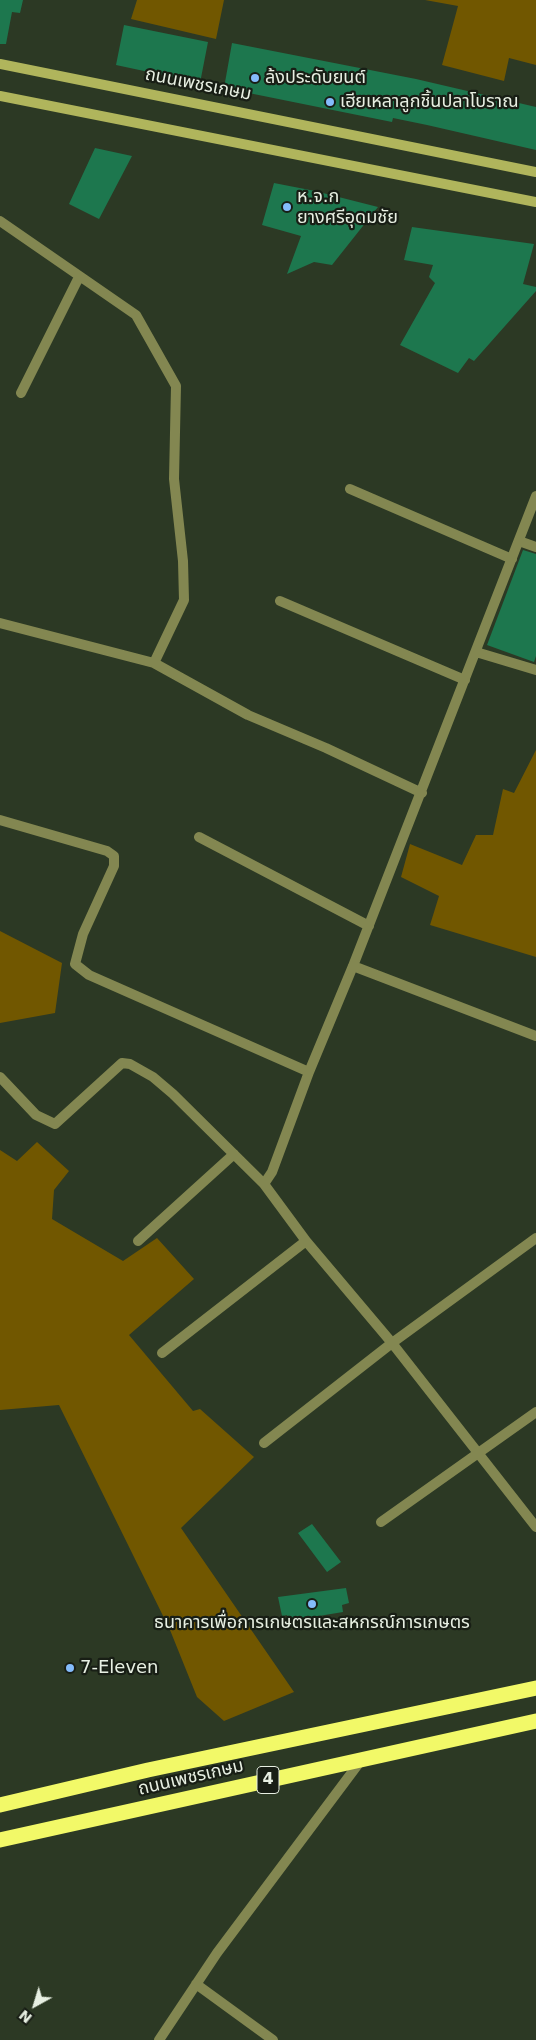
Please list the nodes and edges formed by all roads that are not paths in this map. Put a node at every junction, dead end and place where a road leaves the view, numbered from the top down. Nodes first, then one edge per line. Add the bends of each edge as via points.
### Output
1 (0, 64) edge
2 (0, 96) edge
3 (536, 172) edge
4 (536, 202) edge
5 (0, 221) edge
6 (79, 277) junction
7 (21, 393) dead end
8 (350, 489) dead end
9 (536, 496) edge
10 (519, 541) junction
11 (536, 548) edge
12 (512, 559) junction
13 (280, 601) dead end
14 (0, 623) edge
15 (476, 652) junction
16 (154, 663) junction
17 (536, 670) edge
18 (465, 680) junction
19 (422, 793) junction
20 (0, 820) edge
21 (199, 837) dead end
22 (369, 926) junction
23 (353, 966) junction
24 (536, 1036) edge
25 (310, 1072) junction
26 (0, 1077) edge
27 (234, 1154) junction
28 (264, 1184) junction
29 (536, 1238) edge
30 (138, 1241) dead end
31 (306, 1241) junction
32 (392, 1344) junction
33 (162, 1354) dead end
34 (536, 1412) edge
35 (264, 1443) dead end
36 (480, 1453) junction
37 (381, 1522) dead end
38 (536, 1527) edge
39 (536, 1688) edge
40 (536, 1721) edge
41 (362, 1759) junction
42 (0, 1805) edge
43 (0, 1840) edge
44 (196, 1984) junction
45 (159, 2040) edge
46 (273, 2040) edge

1 - 3 main road, ถนนเพชรเกษม
2 - 4 main road
5 - 6 street
6 - 7 street
6 - 16 street via 136,315 176,386 174,479 184,600
8 - 12 street
9 - 10 street
10 - 11 street
10 - 12 street
12 - 15 street
13 - 18 street
14 - 16 street
15 - 17 street
15 - 18 street
16 - 19 street via 248,715
18 - 19 street
19 - 22 street
20 - 25 street via 107,851 114,856 114,866 83,934 76,964 82,970
21 - 22 street
22 - 23 street
23 - 24 street
23 - 25 street
25 - 28 street via 272,1172
26 - 27 street via 36,1116 55,1124 122,1063 130,1064 153,1077
27 - 28 street
27 - 30 street
28 - 31 street
29 - 32 street
31 - 32 street
31 - 33 street
32 - 35 street
32 - 36 street
34 - 36 street
36 - 37 street
36 - 38 street
39 - 42 highway, ถนนเพชรเกษม / 4 via 148,1770
40 - 41 highway, ถนนเพชรเกษม / 4
41 - 43 highway, ถนนเพชรเกษม / 4
41 - 44 street
44 - 45 street
44 - 46 street

